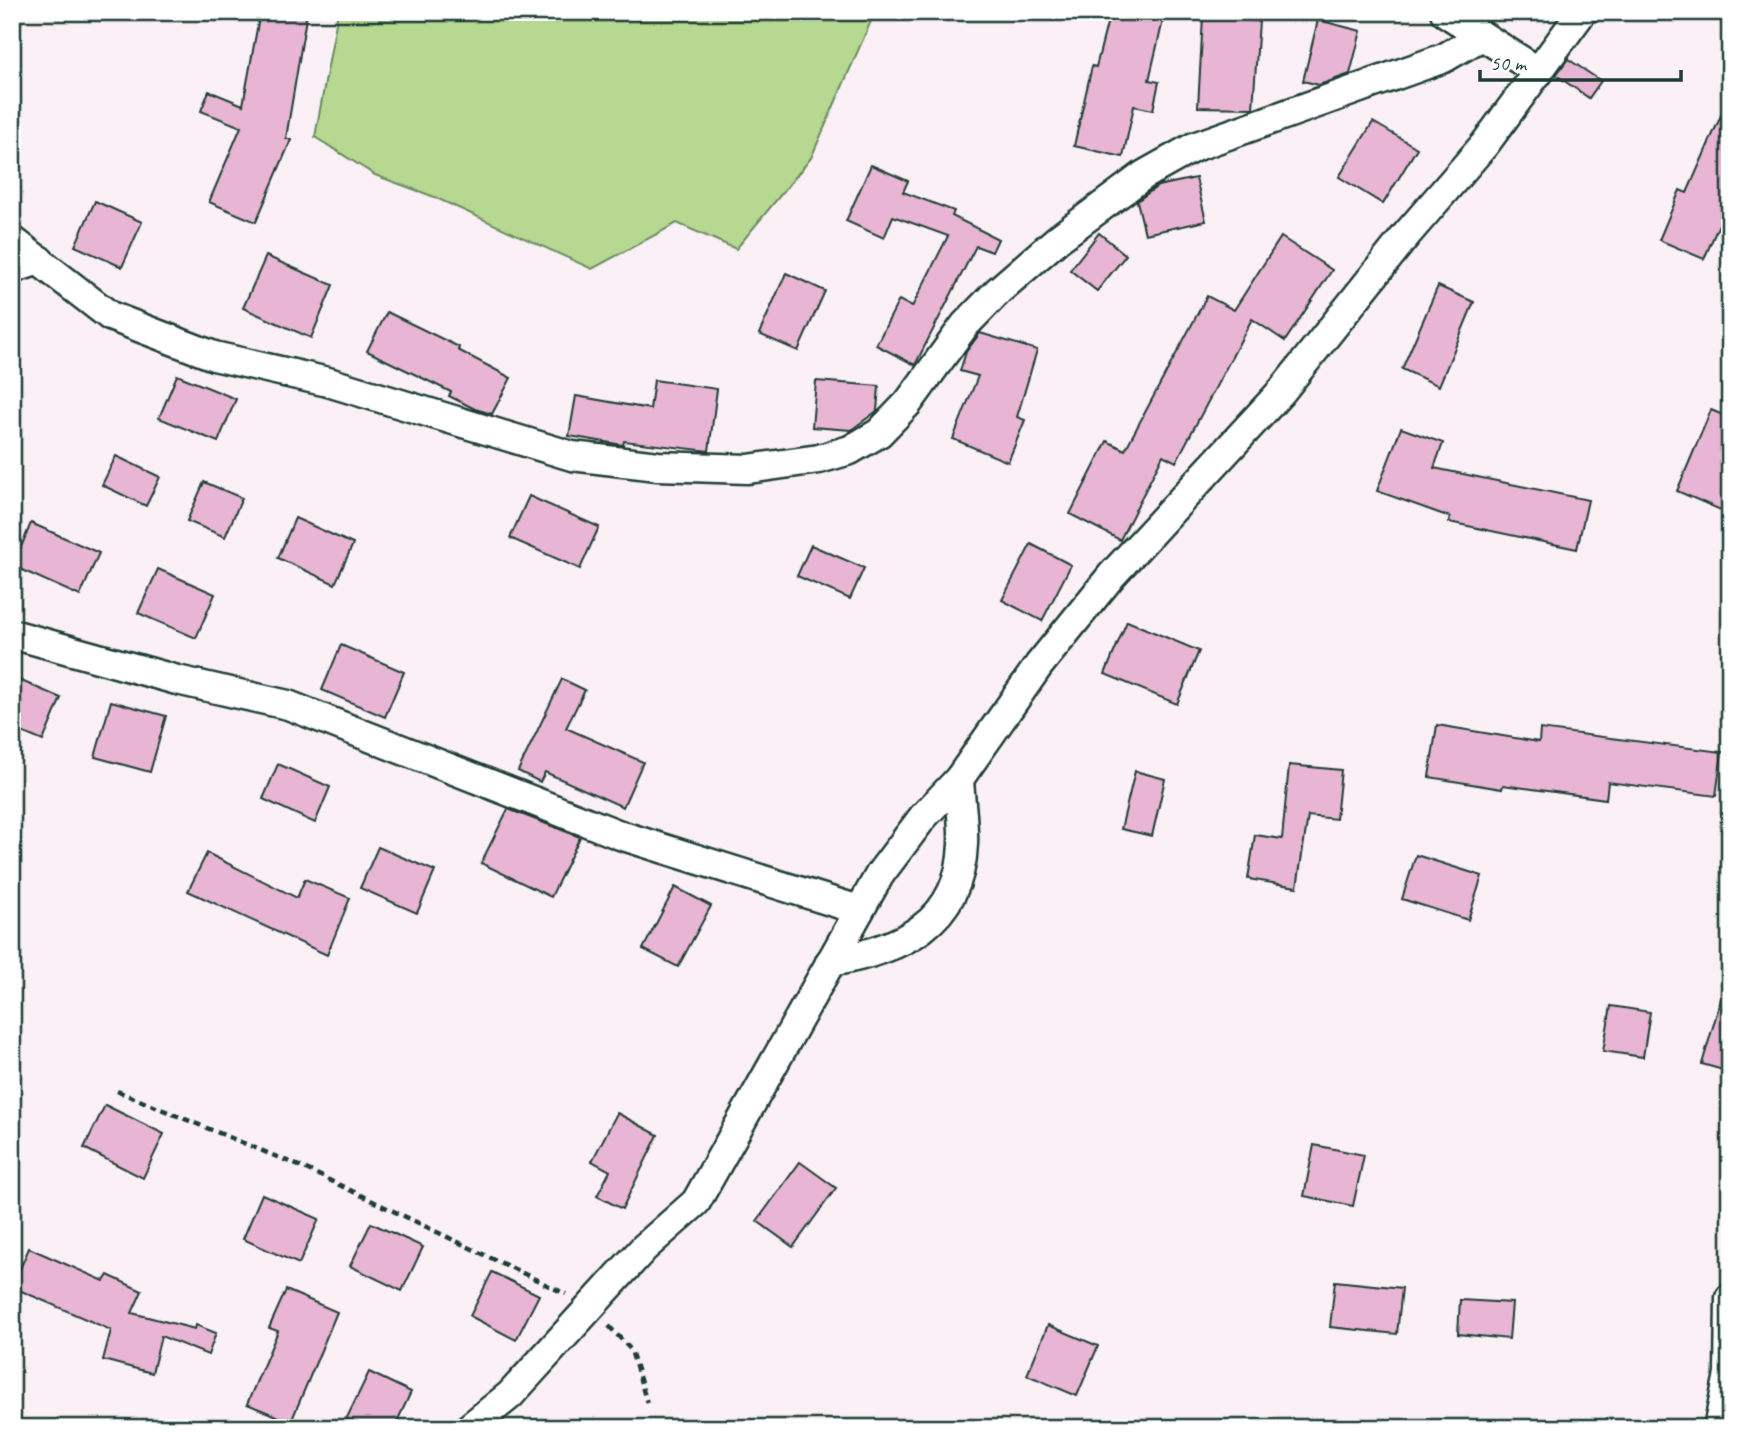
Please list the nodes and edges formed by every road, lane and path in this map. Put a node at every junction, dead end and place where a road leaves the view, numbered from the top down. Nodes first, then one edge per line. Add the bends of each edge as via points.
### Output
1 (1445, 12) edge
2 (1582, 12) edge
3 (1482, 36) junction
4 (1539, 72) junction
5 (12, 240) edge
6 (39, 260) junction
7 (12, 269) edge
8 (12, 634) edge
9 (959, 779) junction
10 (859, 910) junction
11 (830, 962) junction
12 (117, 1091) dead end
13 (1730, 1298) edge
14 (591, 1306) junction
15 (647, 1403) dead end
16 (469, 1428) edge
17 (1718, 1428) edge

1 - 3 street
2 - 4 street
3 - 4 street
3 - 6 street via 1444,58 1194,147 1144,175 998,291 879,433 820,460 748,469 658,466 572,456 328,382 214,356 146,332 110,316
4 - 9 street via 1280,392 1104,585 1039,665
5 - 6 street
6 - 7 street
8 - 10 street via 288,705 620,835
9 - 10 street via 923,817
9 - 11 street via 963,845 955,887 942,912 894,946
10 - 11 street
11 - 14 street via 696,1202 644,1248
12 - 14 path via 304,1168
13 - 17 street via 1729,1374
14 - 15 path via 631,1350
14 - 16 street via 510,1395

